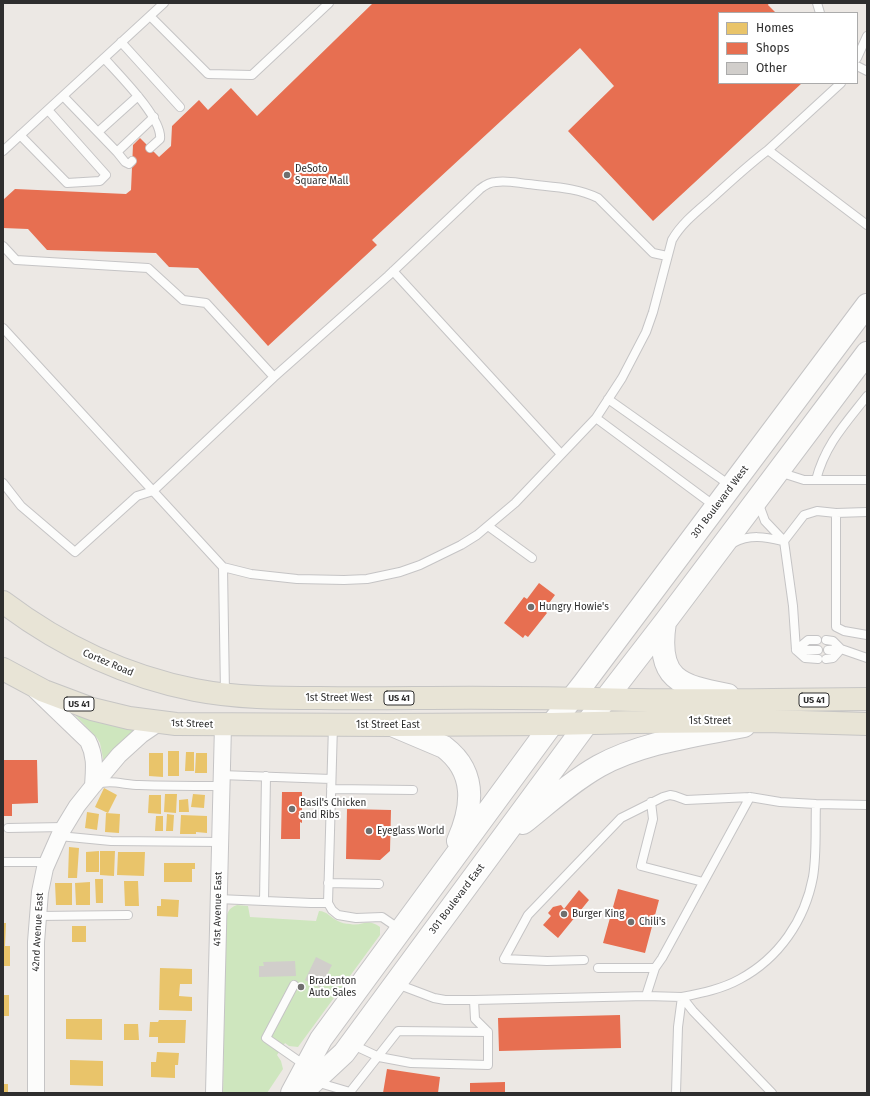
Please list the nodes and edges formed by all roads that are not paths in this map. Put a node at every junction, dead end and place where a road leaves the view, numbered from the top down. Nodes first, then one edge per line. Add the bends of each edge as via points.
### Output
1 (164, 3) edge
2 (329, 3) edge
3 (150, 16) junction
4 (867, 36) edge
5 (121, 42) junction
6 (858, 56) edge
7 (104, 58) junction
8 (840, 84) edge
9 (63, 96) junction
10 (138, 96) junction
11 (180, 107) dead end
12 (48, 110) junction
13 (154, 117) junction
14 (98, 132) junction
15 (20, 135) junction
16 (150, 148) dead end
17 (768, 150) junction
18 (3, 151) edge
19 (117, 152) junction
20 (132, 161) dead end
21 (867, 225) edge
22 (3, 246) edge
23 (667, 256) junction
24 (393, 271) junction
25 (867, 306) edge
26 (3, 328) edge
27 (867, 353) edge
28 (274, 377) junction
29 (867, 396) edge
30 (608, 399) junction
31 (596, 418) junction
32 (561, 454) junction
33 (778, 471) junction
34 (816, 480) junction
35 (867, 480) edge
36 (3, 483) edge
37 (732, 486) junction
38 (153, 491) junction
39 (757, 499) junction
40 (716, 507) junction
41 (867, 512) edge
42 (836, 513) junction
43 (488, 526) junction
44 (784, 541) junction
45 (719, 550) junction
46 (532, 558) dead end
47 (223, 566) junction
48 (3, 602) edge
49 (665, 622) junction
50 (867, 635) edge
51 (817, 640) dead end
52 (826, 640) dead end
53 (841, 649) junction
54 (796, 650) junction
55 (818, 650) dead end
56 (828, 650) dead end
57 (867, 658) edge
58 (3, 670) edge
59 (27, 683) junction
60 (225, 695) junction
61 (573, 698) junction
62 (605, 699) junction
63 (867, 699) edge
64 (761, 700) junction
65 (767, 721) junction
66 (160, 722) junction
67 (587, 723) junction
68 (333, 724) junction
69 (552, 724) junction
70 (867, 724) edge
71 (223, 725) junction
72 (392, 725) junction
73 (266, 776) junction
74 (331, 779) junction
75 (221, 780) junction
76 (93, 786) junction
77 (331, 789) junction
78 (413, 790) dead end
79 (750, 797) junction
80 (651, 802) junction
81 (816, 804) junction
82 (867, 804) edge
83 (8, 828) dead end
84 (61, 832) junction
85 (219, 842) junction
86 (496, 846) junction
87 (3, 862) edge
88 (48, 862) junction
89 (446, 868) junction
90 (703, 882) junction
91 (328, 883) junction
92 (379, 884) dead end
93 (218, 898) junction
94 (264, 901) junction
95 (328, 903) junction
96 (128, 915) dead end
97 (38, 916) junction
98 (401, 930) junction
99 (584, 960) dead end
100 (598, 968) dead end
101 (655, 968) junction
102 (394, 983) junction
103 (294, 985) dead end
104 (646, 996) junction
105 (682, 998) junction
106 (474, 1000) junction
107 (488, 1032) junction
108 (350, 1044) junction
109 (379, 1057) junction
110 (307, 1080) edge
111 (36, 1093) edge
112 (214, 1093) edge
113 (292, 1093) edge
114 (676, 1093) edge
115 (772, 1093) edge

1 - 3 lane
2 - 3 lane via 252,75 208,74
3 - 5 lane
4 - 6 lane
5 - 7 lane
5 - 11 lane
7 - 9 lane
7 - 10 lane
8 - 17 lane
9 - 12 lane
9 - 14 lane
10 - 13 lane
10 - 14 lane
12 - 15 lane
12 - 15 lane via 106,175 100,181 67,183
13 - 16 lane via 161,134 160,139
13 - 19 lane
14 - 19 lane
15 - 18 lane
17 - 21 lane
17 - 23 lane via 683,225 672,240
19 - 20 lane via 127,164
22 - 28 lane via 16,260 148,268 183,300 206,304
23 - 24 lane via 653,253 598,198 590,194 570,189 497,182 480,189
23 - 30 lane via 646,332
24 - 28 lane
24 - 32 lane
25 - 37 main road, 301 Boulevard West
26 - 38 lane
27 - 33 main road
28 - 38 lane
29 - 34 lane via 832,441
30 - 31 lane
30 - 37 lane
31 - 32 lane
31 - 40 lane
32 - 43 lane via 515,503
33 - 34 lane via 804,480
33 - 39 main road
34 - 35 lane
36 - 38 lane via 21,506 75,552 137,496
37 - 40 main road, 301 Boulevard West
38 - 47 lane
39 - 44 lane via 765,521
39 - 45 main road
40 - 61 main road, 301 Boulevard West
41 - 42 lane
42 - 44 lane via 817,511 804,515
42 - 50 lane via 836,627
43 - 46 lane
43 - 47 lane via 462,545 420,566 367,579 297,579 251,574
44 - 45 lane via 763,537 742,538
44 - 54 lane
45 - 49 main road
47 - 60 lane
48 - 60 main road, Cortez Road / US 41 via 45,631 94,658 162,682
49 - 62 main road
49 - 64 main road via 663,656 669,670 679,680 699,690
51 - 54 lane via 808,640
52 - 53 lane via 833,641
53 - 54 lane via 832,658 822,659 805,658
53 - 56 lane
53 - 57 lane
54 - 55 lane
58 - 59 main road, US 41
59 - 66 main road, US 41 via 92,708 129,718
59 - 76 street via 88,741 94,756
60 - 61 main road, 1st Street West / US 41 via 288,698
61 - 62 main road, 1st Street / US 41
61 - 69 main road, 301 Boulevard East
62 - 64 main road, 1st Street / US 41
62 - 67 main road, 301 Boulevard East
63 - 64 main road, 1st Street / US 41
65 - 67 main road, 1st Street / US 41
65 - 70 main road, 1st Street / US 41
65 - 86 main road via 656,745 631,752 600,766 566,788
66 - 71 main road, 1st Street / US 41
66 - 76 street, 42nd Avenue East via 140,735
67 - 69 main road, 1st Street / US 41
67 - 86 main road, 301 Boulevard East
68 - 71 main road, 1st Street East / US 41
68 - 72 main road, 1st Street East / US 41
68 - 74 lane
69 - 72 main road, 1st Street East / US 41
69 - 89 main road, 301 Boulevard East
71 - 75 street, 41st Avenue East
72 - 89 main road via 444,747 456,758 466,778 470,799 467,818
73 - 74 lane
73 - 75 lane
73 - 94 lane
74 - 77 lane
75 - 76 lane via 164,786 106,782
75 - 85 street, 41st Avenue East
76 - 84 street, 42nd Avenue East
77 - 78 lane
77 - 91 lane
79 - 80 lane via 686,800 670,796
79 - 81 lane
79 - 90 lane
80 - 90 lane via 653,819 641,866
80 - 99 lane via 621,818 528,915 504,959
81 - 82 lane
81 - 105 lane via 815,863 810,891 799,919 788,937 767,960 740,979 708,992
83 - 84 lane
84 - 85 lane via 111,841
84 - 88 street, 42nd Avenue East
85 - 93 street, 41st Avenue East
86 - 102 main road, 301 Boulevard East
87 - 88 lane
88 - 97 street, 42nd Avenue East via 42,878
89 - 98 main road, 301 Boulevard East
90 - 101 lane
91 - 92 lane
91 - 95 lane
93 - 94 lane
93 - 112 street, 41st Avenue East
94 - 95 lane
95 - 98 lane via 338,915 356,918 382,917
96 - 97 lane
97 - 111 street, 42nd Avenue East
98 - 110 main road, 301 Boulevard East via 321,1039
100 - 101 lane
101 - 104 lane
102 - 106 lane via 434,998
102 - 108 main road, 301 Boulevard East
103 - 110 lane via 266,1038
104 - 105 lane
104 - 106 lane
105 - 114 lane via 678,1027
105 - 115 lane
106 - 107 lane via 475,1019
107 - 109 lane via 398,1031
107 - 109 lane via 488,1065 411,1063
108 - 109 lane
108 - 110 main road, 301 Boulevard East via 344,1053
109 - 110 lane via 350,1092
110 - 113 main road, 301 Boulevard East

